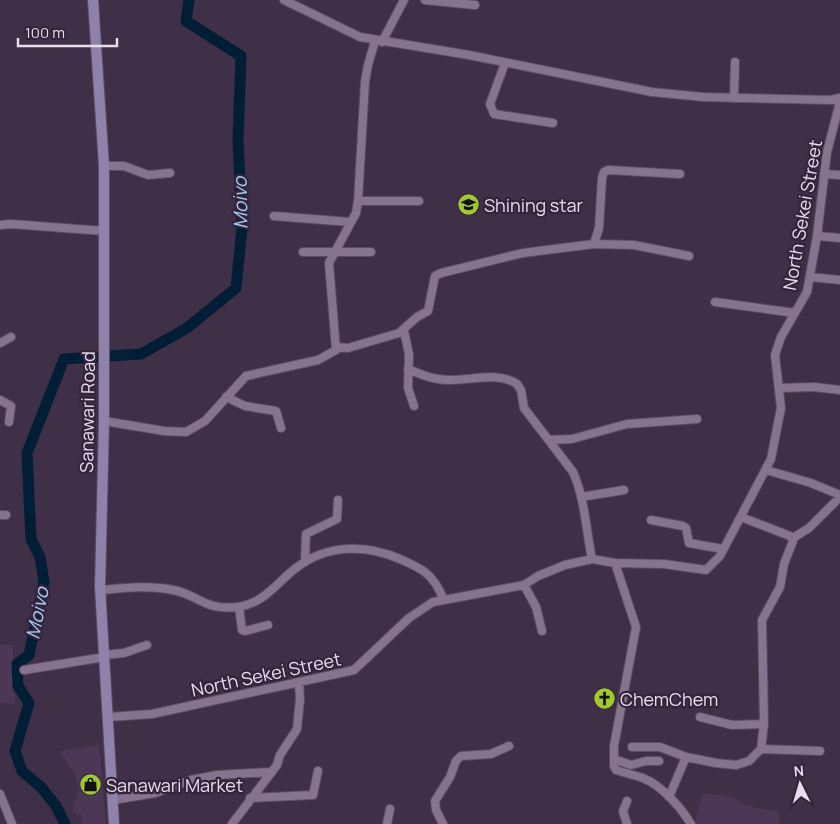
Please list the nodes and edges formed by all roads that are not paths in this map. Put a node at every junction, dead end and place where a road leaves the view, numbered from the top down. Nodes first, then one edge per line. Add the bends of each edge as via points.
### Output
1 (93, 0) edge
2 (284, 0) edge
3 (404, 0) edge
4 (425, 0) edge
5 (474, 6) dead end
6 (379, 41) junction
7 (735, 62) dead end
8 (505, 63) junction
9 (734, 98) junction
10 (840, 98) edge
11 (840, 102) edge
12 (554, 123) dead end
13 (104, 166) junction
14 (170, 173) dead end
15 (680, 174) dead end
16 (824, 174) junction
17 (840, 175) edge
18 (358, 201) junction
19 (419, 201) dead end
20 (274, 216) dead end
21 (350, 222) junction
22 (0, 223) edge
23 (104, 231) junction
24 (817, 236) junction
25 (840, 238) edge
26 (594, 244) junction
27 (303, 252) dead end
28 (334, 252) junction
29 (370, 252) dead end
30 (689, 256) dead end
31 (810, 277) junction
32 (840, 280) edge
33 (715, 302) dead end
34 (795, 313) junction
35 (404, 331) junction
36 (11, 337) dead end
37 (0, 343) edge
38 (337, 348) junction
39 (408, 369) junction
40 (779, 388) junction
41 (840, 390) edge
42 (226, 397) junction
43 (0, 400) edge
44 (414, 406) dead end
45 (697, 419) dead end
46 (104, 421) junction
47 (9, 422) dead end
48 (281, 428) dead end
49 (549, 440) junction
50 (766, 470) junction
51 (624, 490) dead end
52 (840, 496) edge
53 (581, 497) junction
54 (338, 500) dead end
55 (741, 517) junction
56 (651, 520) dead end
57 (793, 538) junction
58 (723, 549) junction
59 (592, 559) junction
60 (305, 562) junction
61 (615, 563) junction
62 (524, 585) junction
63 (101, 590) junction
64 (443, 598) junction
65 (239, 607) junction
66 (268, 625) dead end
67 (542, 631) dead end
68 (147, 645) dead end
69 (105, 656) junction
70 (24, 670) dead end
71 (299, 683) junction
72 (109, 717) junction
73 (700, 717) dead end
74 (764, 724) junction
75 (509, 746) dead end
76 (632, 747) dead end
77 (761, 749) junction
78 (820, 751) dead end
79 (686, 757) junction
80 (614, 759) junction
81 (659, 761) dead end
82 (318, 771) dead end
83 (270, 772) junction
84 (0, 794) edge
85 (669, 797) junction
86 (250, 798) junction
87 (113, 800) junction
88 (627, 801) dead end
89 (390, 809) dead end
90 (12, 824) edge
91 (114, 824) edge
92 (232, 824) edge
93 (387, 824) edge
94 (442, 824) edge
95 (627, 824) edge
96 (691, 824) edge

1 - 13 street, Sanawari Road
2 - 6 street via 344,30
3 - 6 street
4 - 5 street
6 - 8 street
6 - 18 street via 368,64 365,82
7 - 9 street
8 - 9 street via 652,92
8 - 12 street via 490,104 494,114
9 - 10 street
11 - 16 street, North Sekei Street
13 - 14 street via 124,166 148,175
13 - 23 street, Sanawari Road
15 - 26 street via 604,172 599,228
16 - 17 street
16 - 24 street, North Sekei Street
18 - 19 street
18 - 21 street
20 - 21 street
21 - 28 street
22 - 23 street
23 - 46 street, Sanawari Road
24 - 25 street
24 - 31 street, North Sekei Street
26 - 30 street via 634,245
26 - 35 street via 523,253 438,274 428,311
27 - 28 street
28 - 29 street
28 - 38 street via 328,272
31 - 32 street
31 - 34 street, North Sekei Street via 804,299
33 - 34 street
34 - 40 street, North Sekei Street via 775,355
35 - 38 street via 348,348
35 - 39 street via 409,354
36 - 37 street
38 - 42 street via 331,355 318,360 246,376
39 - 44 street via 408,388
39 - 49 street via 438,380 513,380 521,390 524,408
40 - 41 street
40 - 50 street, North Sekei Street via 778,431
42 - 46 street via 205,421 186,432
42 - 48 street via 245,406 276,411
43 - 47 street via 11,406
45 - 49 street via 627,424 572,439
46 - 63 street, Sanawari Road
49 - 53 street via 573,472
50 - 52 street via 811,483
50 - 55 street, North Sekei Street
51 - 53 street
52 - 57 street via 809,528
53 - 59 street
54 - 60 street via 337,519 306,534
55 - 57 street
55 - 58 street, North Sekei Street
56 - 58 street via 685,527 689,543
57 - 74 street via 784,564 783,579 762,620
58 - 61 street, North Sekei Street via 717,561 706,570 664,564
59 - 61 street, North Sekei Street
59 - 62 street, North Sekei Street via 552,569
60 - 64 street via 350,546 370,549 426,572
60 - 65 street via 261,600
61 - 80 street via 636,627 620,706
62 - 64 street, North Sekei Street
62 - 67 street via 536,607
63 - 65 street via 167,589 209,606
63 - 69 street, Sanawari Road
64 - 71 street, North Sekei Street via 409,618 354,670
65 - 66 street via 242,630
68 - 69 street
69 - 70 street
69 - 72 street, Sanawari Road
71 - 72 street, North Sekei Street via 152,714
71 - 83 street via 295,735
72 - 87 street, Sanawari Road
73 - 74 street via 732,725
74 - 77 street
75 - 94 street via 491,754 458,758 435,801
76 - 79 street via 660,747
77 - 78 street
77 - 79 street via 749,761 736,765
79 - 85 street
80 - 81 street via 631,766
80 - 85 street via 616,770 643,778
82 - 86 street via 313,795
83 - 86 street
83 - 87 street via 217,775 155,793
84 - 90 street
85 - 96 street
86 - 92 street
87 - 91 street, Sanawari Road
88 - 95 street via 623,811
89 - 93 street

